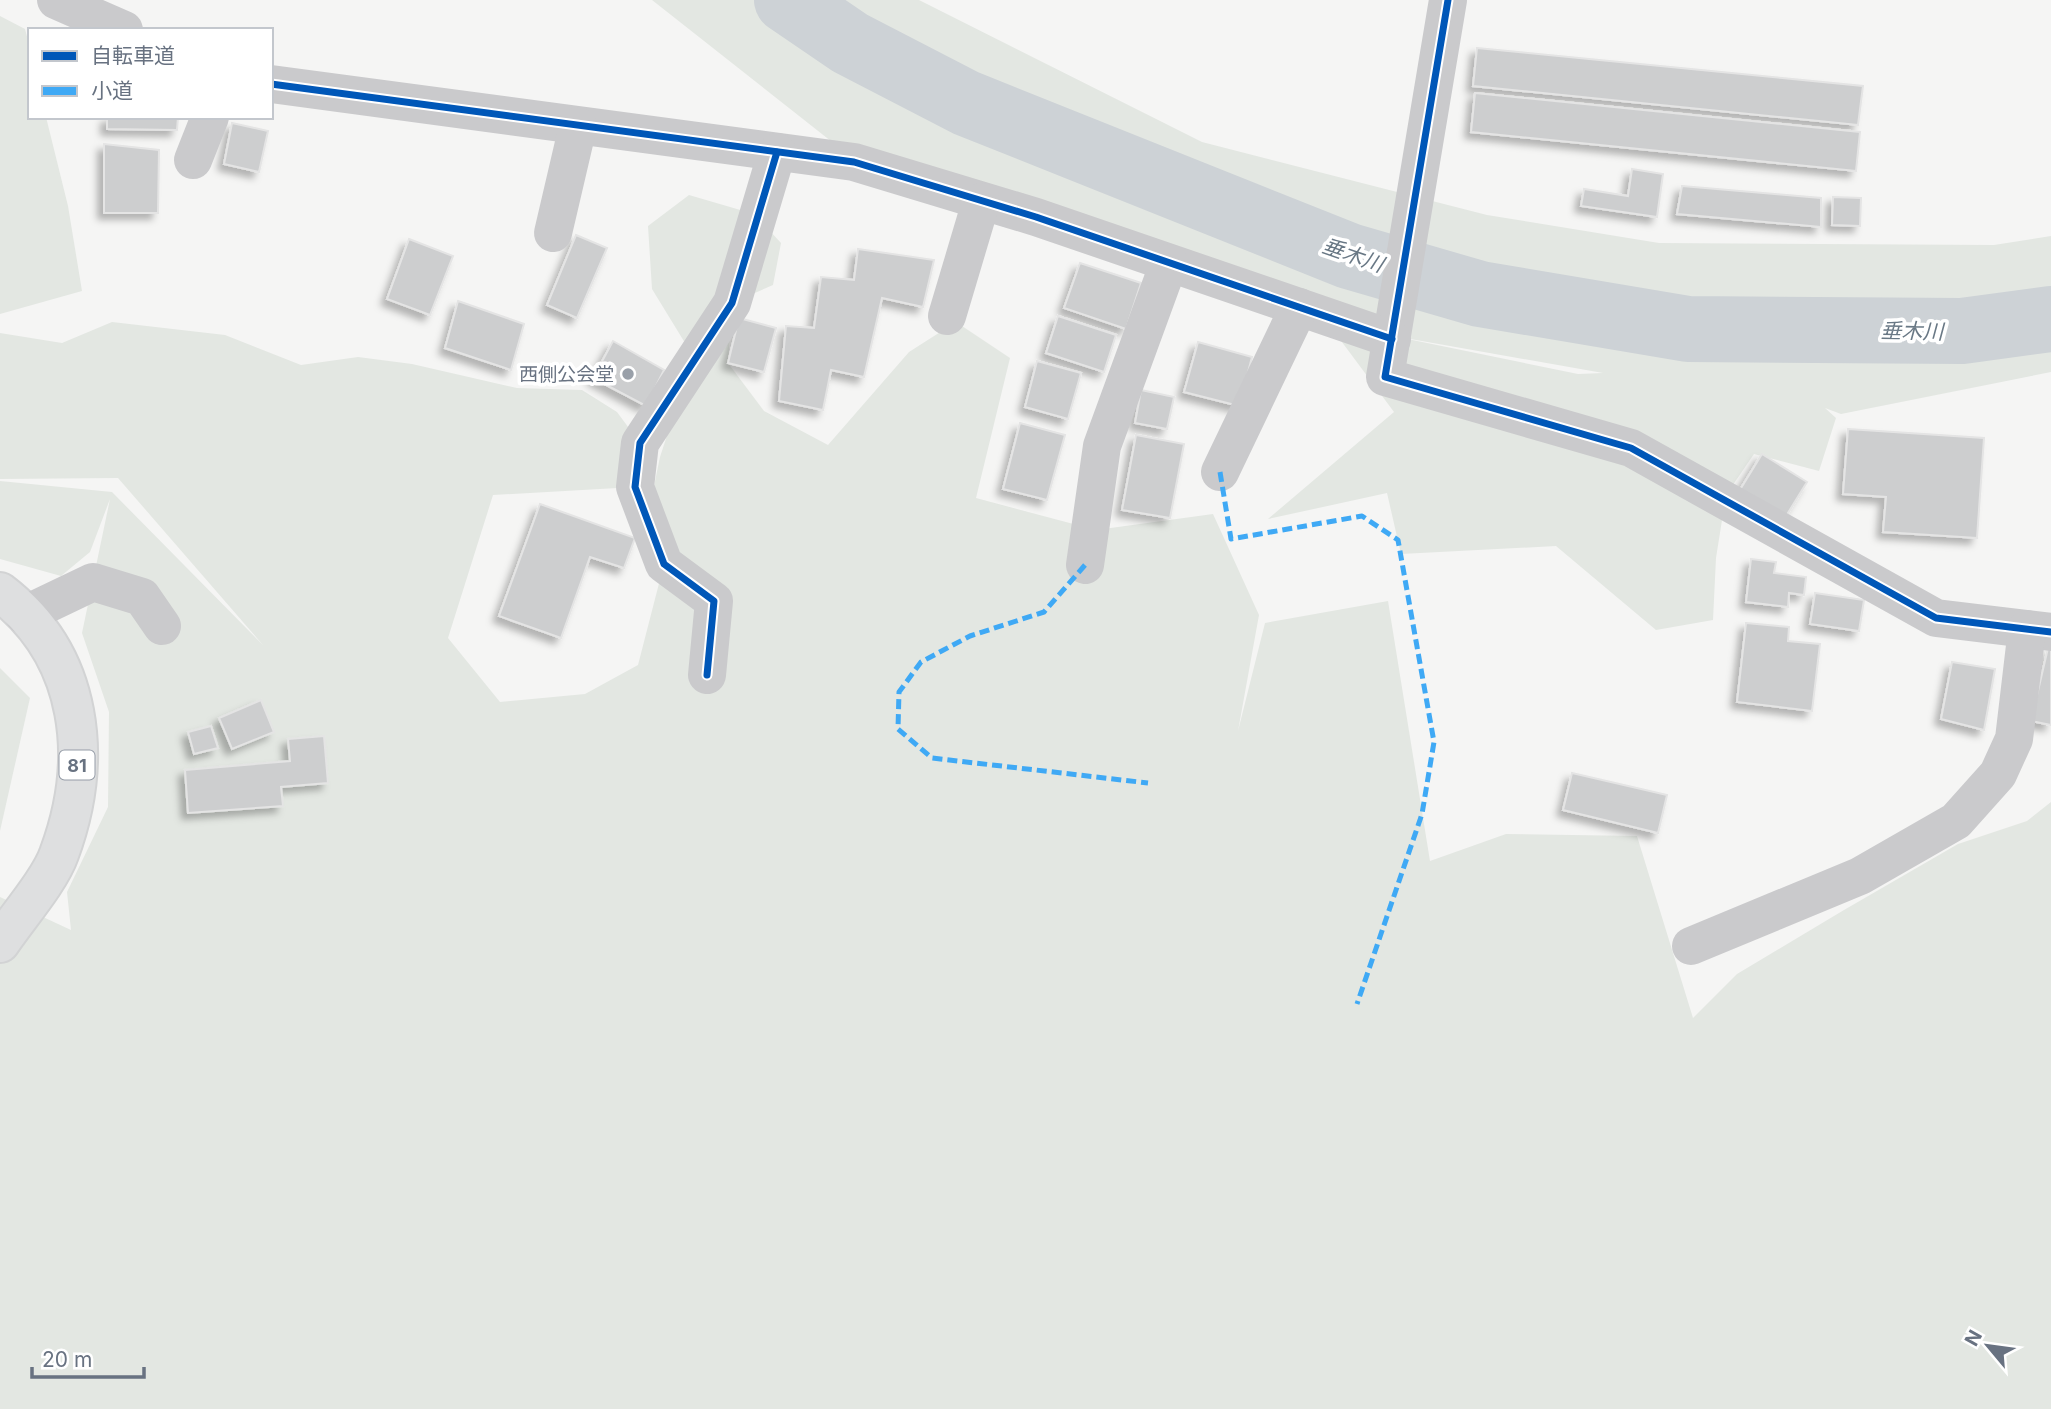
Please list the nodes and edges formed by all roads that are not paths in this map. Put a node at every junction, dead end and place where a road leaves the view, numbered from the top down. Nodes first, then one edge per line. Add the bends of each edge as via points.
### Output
1 (56, 0) edge
2 (1448, 0) edge
3 (119, 28) edge
4 (273, 84) edge
5 (209, 119) edge
6 (578, 126) junction
7 (776, 152) junction
8 (194, 160) dead end
9 (981, 202) junction
10 (553, 233) dead end
11 (1169, 263) junction
12 (1299, 307) junction
13 (947, 316) dead end
14 (1392, 339) junction
15 (1220, 472) dead end
16 (1085, 565) dead end
17 (12, 603) edge
18 (162, 626) dead end
19 (2039, 631) edge
20 (707, 675) dead end
21 (0, 943) edge
22 (1691, 946) dead end

1 - 3 street
2 - 14 street
4 - 6 street
5 - 8 street
6 - 7 street
6 - 10 street
7 - 9 street via 854,162
7 - 20 street via 732,303 640,443 635,487 664,564 714,601
9 - 11 street
9 - 13 street
11 - 12 street
11 - 16 street via 1102,446
12 - 14 street
12 - 15 street
14 - 19 street via 1385,377 1632,448 1936,618
17 - 18 street via 93,582 142,597
17 - 21 main road, 81 via 41,632 66,678 79,729 77,790 59,856
19 - 22 street via 2014,739 1998,774 1956,821 1860,876

